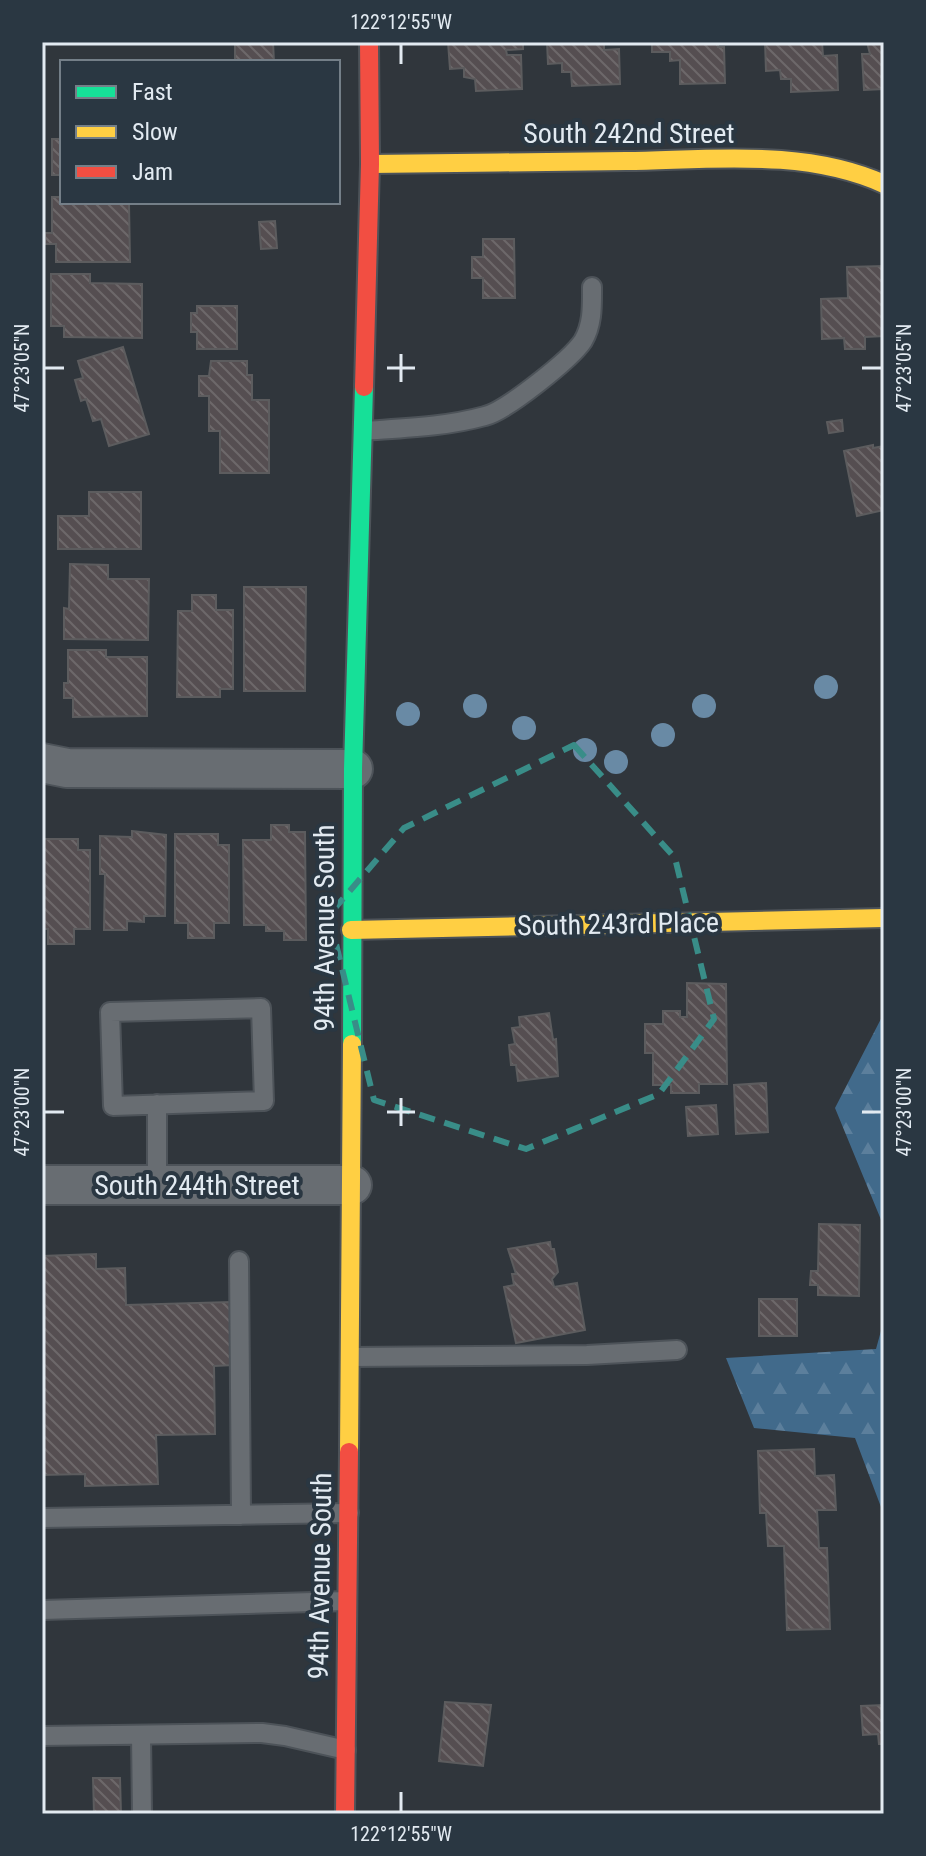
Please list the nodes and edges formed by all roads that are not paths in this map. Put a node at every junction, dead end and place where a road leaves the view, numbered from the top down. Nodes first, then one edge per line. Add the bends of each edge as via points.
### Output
1 (369, 42) edge
2 (370, 164) junction
3 (884, 184) edge
4 (592, 287) dead end
5 (363, 431) junction
6 (42, 763) edge
7 (353, 769) junction
8 (884, 918) edge
9 (351, 930) junction
10 (157, 1104) junction
11 (42, 1185) edge
12 (157, 1185) junction
13 (352, 1185) junction
14 (239, 1261) dead end
15 (677, 1350) dead end
16 (351, 1357) junction
17 (349, 1513) junction
18 (241, 1515) junction
19 (42, 1518) edge
20 (348, 1601) junction
21 (42, 1610) edge
22 (141, 1735) junction
23 (42, 1736) edge
24 (346, 1750) junction
25 (142, 1814) edge
26 (345, 1814) edge

1 - 2 street, 94th Avenue South
2 - 3 street, South 242nd Street via 763,160 839,166
2 - 5 street, 94th Avenue South
4 - 5 lane via 593,313 583,341 539,382 490,415
5 - 7 street, 94th Avenue South
6 - 7 street via 67,768
7 - 9 street, 94th Avenue South
8 - 9 street, South 243rd Place
9 - 13 street, 94th Avenue South
10 - 10 lane via 113,1106 110,1012 261,1008 264,1101
10 - 12 lane
11 - 12 street, South 244th Street
12 - 13 street, South 244th Street
13 - 16 street, 94th Avenue South
14 - 18 lane
15 - 16 lane
16 - 17 street, 94th Avenue South
17 - 18 lane
17 - 20 street, 94th Avenue South
18 - 19 lane
20 - 21 lane
20 - 24 street, 94th Avenue South
22 - 23 lane
22 - 24 lane via 262,1733
22 - 25 lane
24 - 26 street, 94th Avenue South

